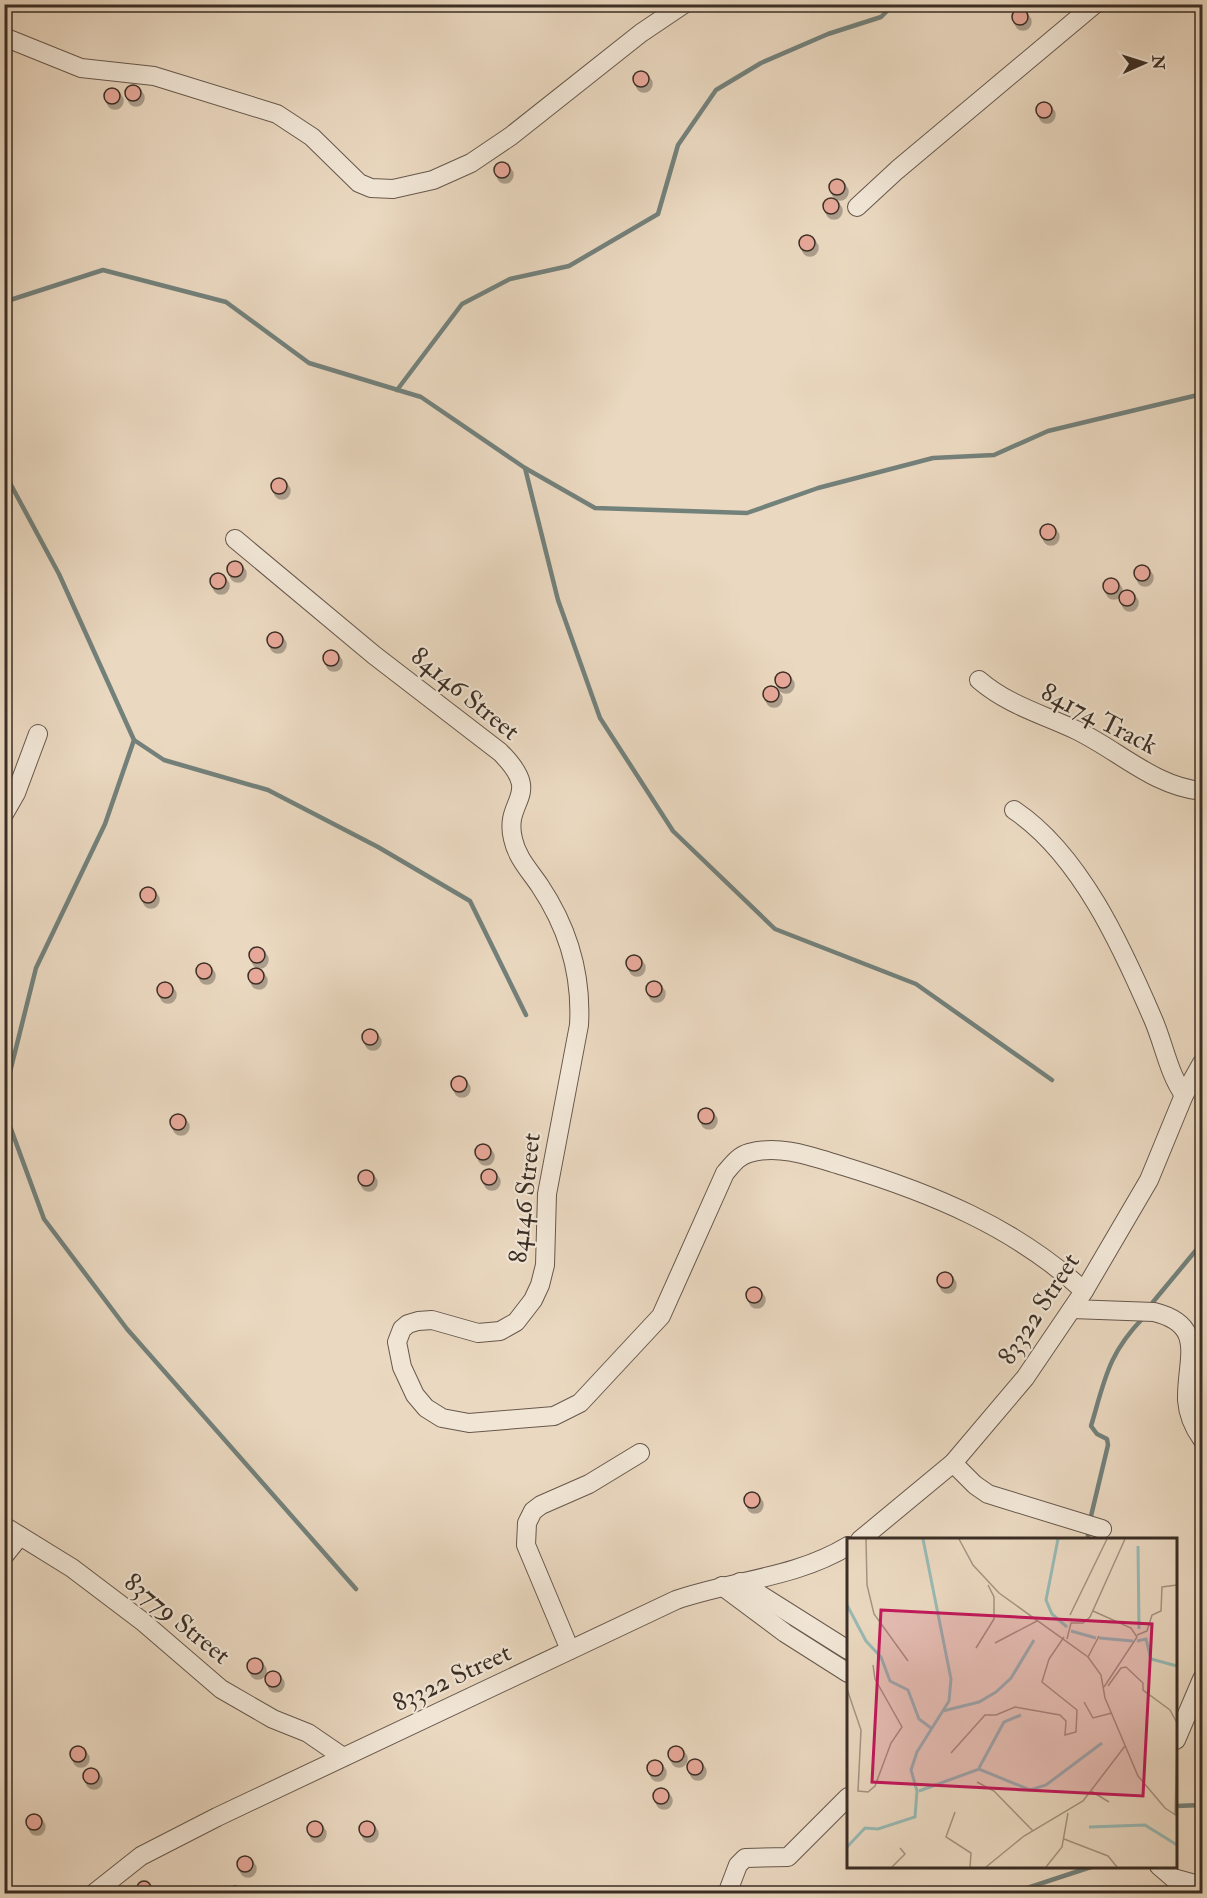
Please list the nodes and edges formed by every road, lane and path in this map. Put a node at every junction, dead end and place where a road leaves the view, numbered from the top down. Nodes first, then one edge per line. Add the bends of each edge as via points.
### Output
1 (684, 4) edge
2 (1095, 4) edge
3 (4, 37) edge
4 (857, 207) dead end
5 (235, 539) dead end
6 (979, 680) dead end
7 (38, 734) dead end
8 (1203, 791) edge
9 (1014, 810) dead end
10 (4, 814) edge
11 (1203, 1063) edge
12 (1185, 1095) junction
13 (1084, 1291) junction
14 (1072, 1309) junction
15 (1203, 1440) edge
16 (640, 1453) dead end
17 (953, 1463) junction
18 (1102, 1528) dead end
19 (12, 1531) edge
20 (861, 1538) edge
21 (847, 1547) edge
22 (4, 1556) edge
23 (731, 1584) junction
24 (847, 1649) edge
25 (570, 1650) junction
26 (847, 1672) edge
27 (1203, 1679) edge
28 (1177, 1738) edge
29 (343, 1757) junction
30 (847, 1799) edge
31 (1161, 1868) edge
32 (1203, 1886) edge
33 (93, 1893) edge
34 (727, 1893) edge

1 - 3 street via 471,163 433,180 393,189 359,183 312,137 277,114 154,76 81,68
2 - 4 street
5 - 13 street, 84146 Street via 514,766 522,784 512,824 514,844 565,930 575,968 579,1025 551,1164 545,1265 540,1284 516,1322 500,1331 478,1333 432,1320 408,1324 402,1329 397,1342 402,1367 426,1408 442,1418 469,1423 554,1416 580,1403 661,1316 725,1173 747,1153 795,1152 927,1194 1012,1236
6 - 8 street, 84174 Track via 1023,709 1075,730 1169,783 1185,790
7 - 10 street
9 - 12 street via 1048,836 1079,877 1133,977 1176,1084
11 - 12 street, 83322 Street
12 - 13 street, 83322 Street via 1149,1180
13 - 14 street, 83322 Street
14 - 15 street via 1154,1312 1167,1315 1188,1330 1193,1354 1187,1401
14 - 17 street, 83322 Street via 1025,1378
16 - 25 street via 589,1484 541,1505 526,1523 526,1545
17 - 18 street via 988,1494
17 - 20 street, 83322 Street
19 - 22 street
19 - 29 street, 83779 Street via 72,1568 221,1689
21 - 23 street, 83322 Street via 804,1569
23 - 24 street
23 - 25 street, 83322 Street via 676,1599
23 - 26 street via 784,1633
25 - 29 street, 83322 Street
27 - 28 street
29 - 33 street, 83322 Street via 141,1856
30 - 34 street via 788,1857 745,1858 738,1865
31 - 32 street via 1173,1878

